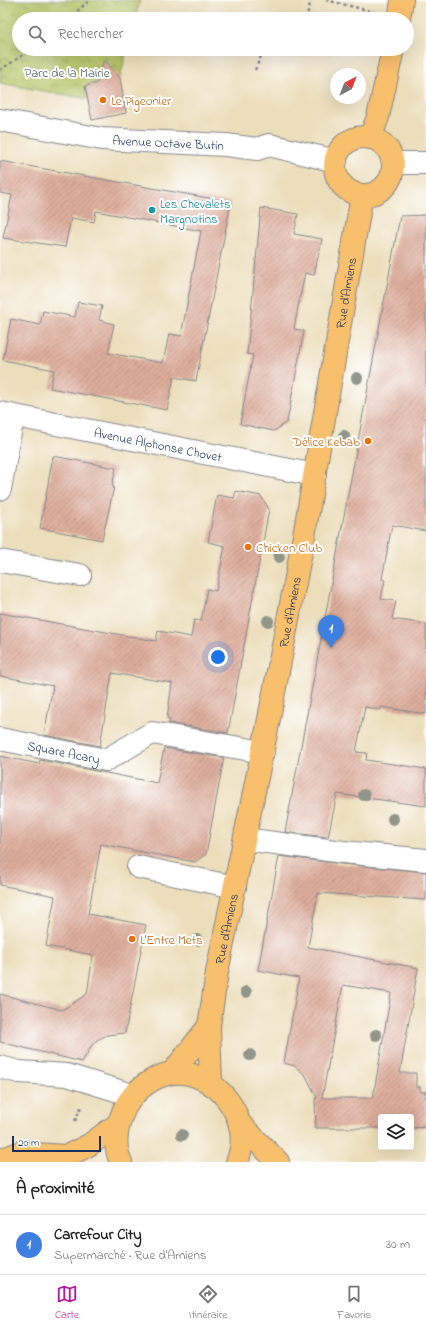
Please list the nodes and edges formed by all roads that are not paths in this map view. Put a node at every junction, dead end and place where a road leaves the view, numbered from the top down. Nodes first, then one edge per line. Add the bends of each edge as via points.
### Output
1 (402, 0) edge
2 (400, 12) edge
3 (391, 56) edge
4 (0, 120) edge
5 (370, 138) junction
6 (336, 161) junction
7 (426, 162) edge
8 (393, 163) junction
9 (362, 195) junction
10 (6, 414) edge
11 (315, 475) junction
12 (0, 489) edge
13 (0, 561) edge
14 (80, 575) dead end
15 (0, 739) edge
16 (263, 752) junction
17 (245, 839) junction
18 (426, 860) edge
19 (138, 867) dead end
20 (235, 886) junction
21 (208, 1026) junction
22 (0, 1067) edge
23 (172, 1074) junction
24 (211, 1084) junction
25 (132, 1096) junction
26 (118, 1124) junction
27 (241, 1125) junction
28 (1, 1161) edge
29 (121, 1162) edge
30 (237, 1162) edge
31 (278, 1162) edge

1 - 2 main road
3 - 5 main road via 378,117
4 - 6 street, Avenue Octave Butin via 102,139 257,149 269,145
5 - 6 main road via 348,142 340,150
5 - 8 main road via 381,143 389,152
6 - 9 main road via 336,173 341,184 351,192
7 - 8 street
8 - 9 main road via 388,182 381,190
9 - 11 main road, Rue d'Amiens
10 - 11 street, Avenue Alphonse Chovet
10 - 12 street
11 - 16 main road, Rue d'Amiens
13 - 14 street
15 - 16 street, Square Acary via 106,760 152,732
16 - 17 main road, Rue d'Amiens
17 - 18 street
17 - 20 main road, Rue d'Amiens
19 - 20 street
20 - 21 main road, Rue d'Amiens
21 - 23 main road, Rue d'Amiens
21 - 24 main road, Rue d'Amiens
22 - 25 street via 20,1072 67,1075
23 - 24 main road via 192,1074
23 - 25 main road via 154,1079
24 - 27 main road via 230,1101
25 - 26 main road via 123,1109
26 - 28 main road via 89,1145 67,1156 19,1153
26 - 29 main road via 116,1136
27 - 30 main road via 242,1141
27 - 31 main road

